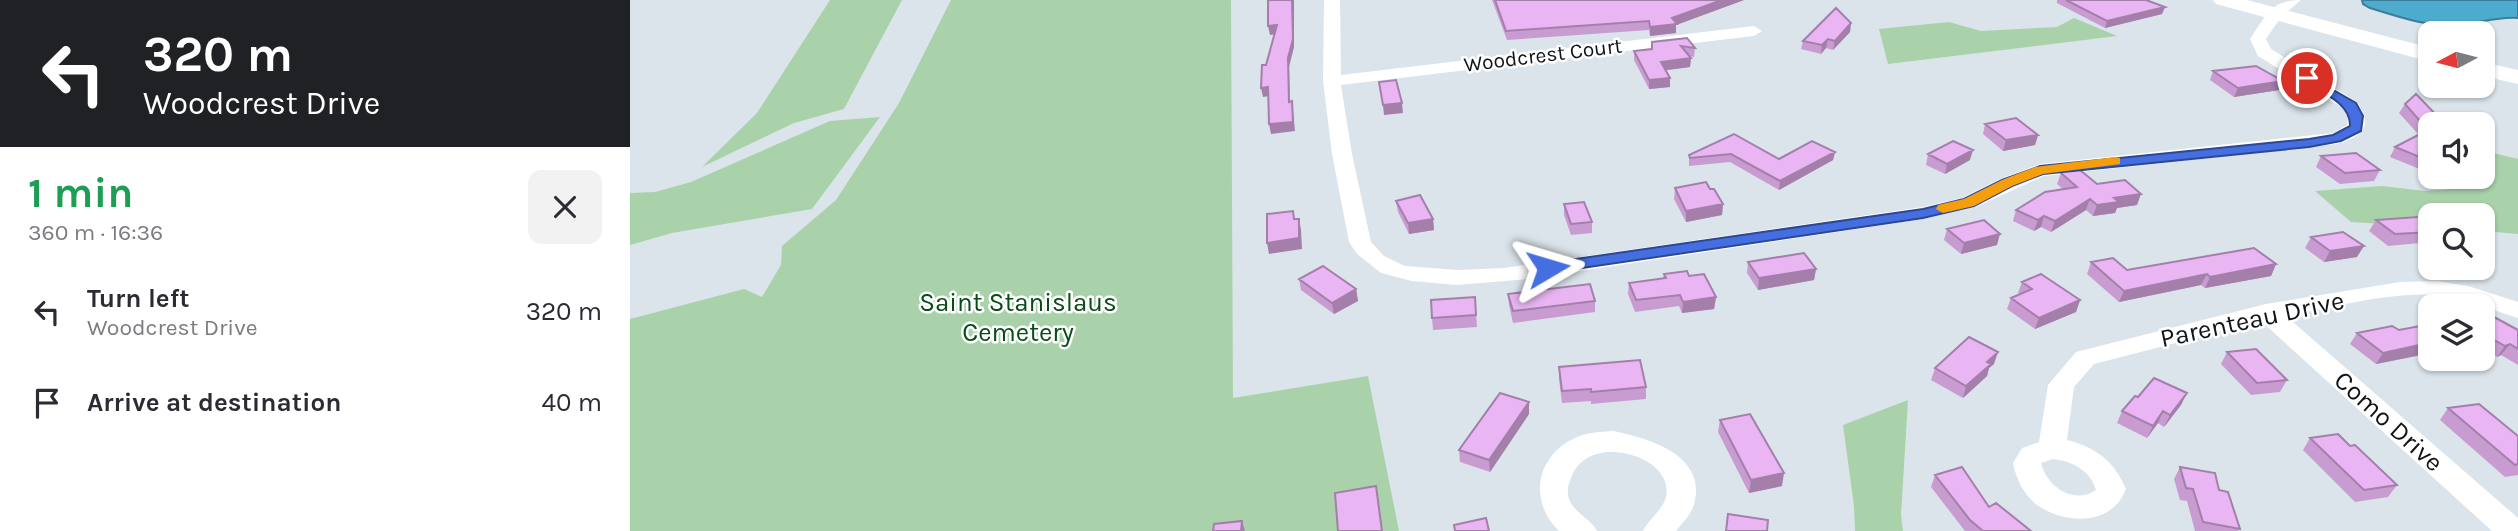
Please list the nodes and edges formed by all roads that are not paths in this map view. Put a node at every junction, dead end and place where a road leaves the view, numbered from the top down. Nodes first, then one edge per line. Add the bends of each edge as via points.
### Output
1 (1332, 0) edge
2 (2223, 0) edge
3 (2293, 0) edge
4 (2275, 14) junction
5 (1754, 31) dead end
6 (2418, 52) edge
7 (2496, 72) edge
8 (2518, 77) edge
9 (1332, 81) junction
10 (2518, 310) edge
11 (2266, 312) junction
12 (2052, 448) dead end
13 (1582, 531) edge
14 (1658, 531) edge
15 (2512, 531) edge

1 - 9 street
2 - 4 main road
3 - 4 street
4 - 6 main road
4 - 9 street via 2258,39 2264,52 2351,106 2357,116 2356,128 2337,138 2309,143 2040,170 1969,202 1923,213 1565,266 1466,276 1401,271 1367,254 1357,232
5 - 9 street, Woodcrest Court
7 - 8 main road
10 - 11 street, Parenteau Drive via 2460,291 2417,288
11 - 12 street, Parenteau Drive via 2085,358 2061,385
11 - 15 street, Como Drive
13 - 14 street via 1559,511 1554,478 1573,452 1608,440 1647,446 1675,468 1681,501 1674,517

